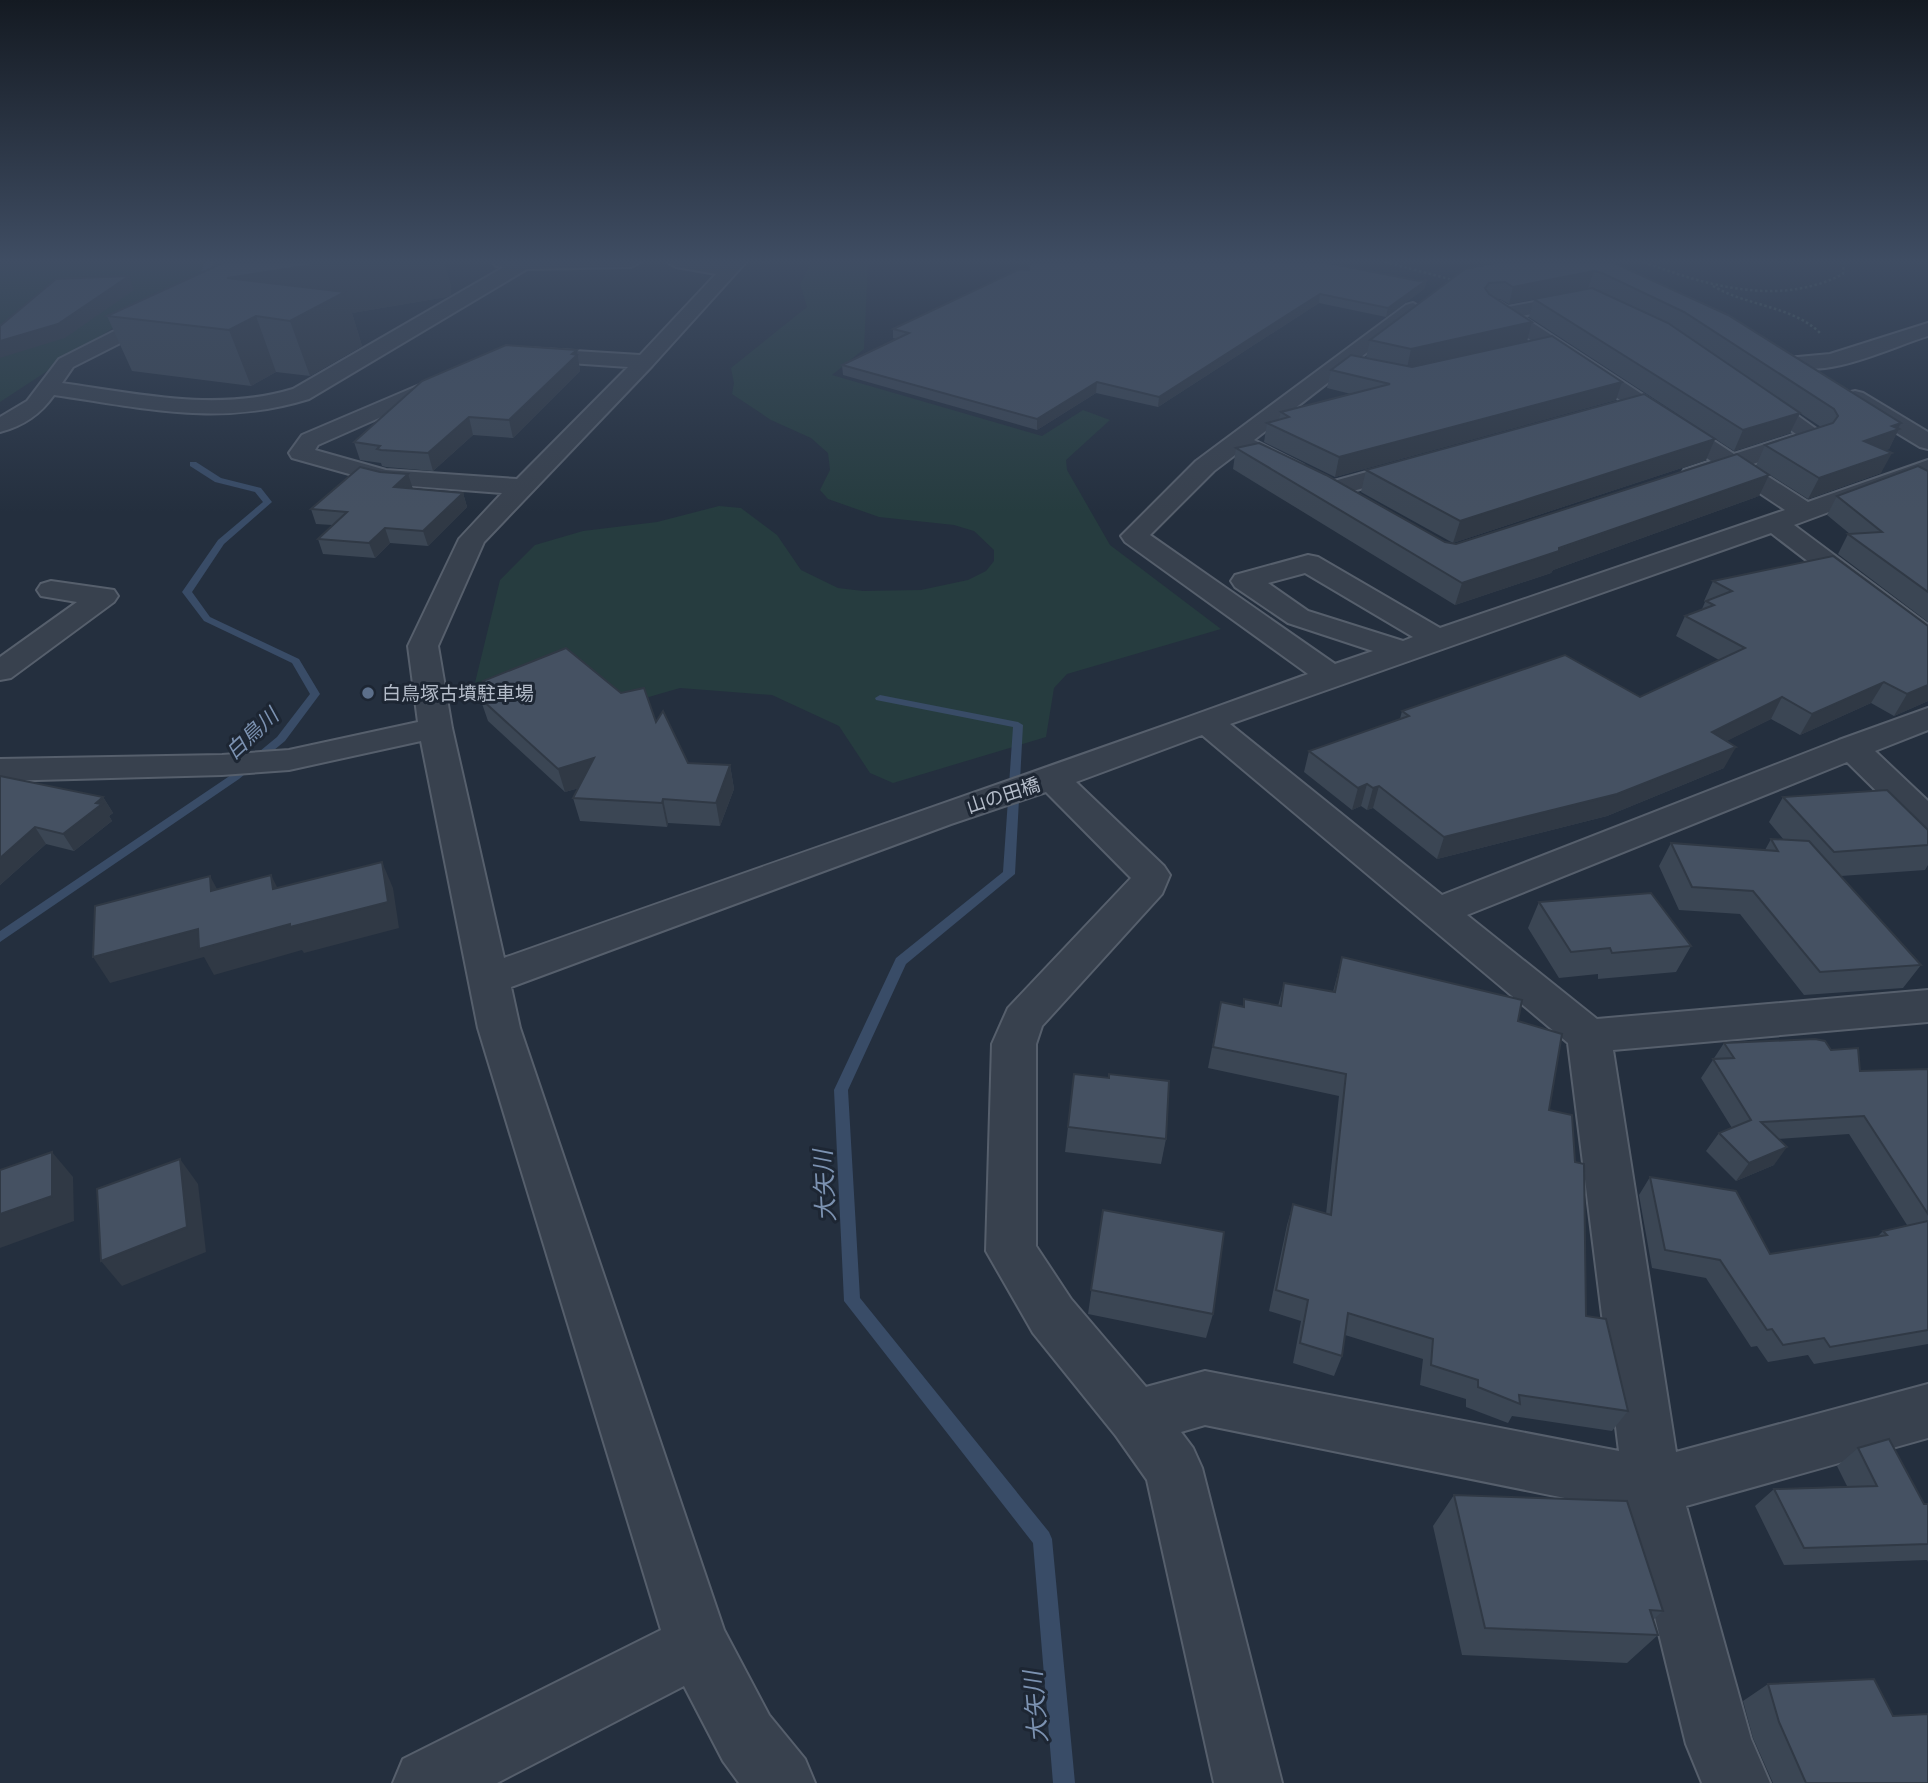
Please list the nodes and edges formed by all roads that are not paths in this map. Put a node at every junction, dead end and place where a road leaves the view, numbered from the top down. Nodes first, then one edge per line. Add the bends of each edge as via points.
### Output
1 (101, 345) edge
2 (385, 345) edge
3 (660, 345) edge
4 (1364, 345) edge
5 (1544, 345) edge
6 (1551, 345) edge
7 (1879, 345) edge
8 (1523, 350) edge
9 (506, 352) edge
10 (645, 362) junction
11 (1341, 362) junction
12 (1367, 368) edge
13 (470, 369) edge
14 (1736, 382) edge
15 (50, 388) junction
16 (1642, 402) junction
17 (1616, 410) edge
18 (0, 425) edge
19 (1237, 441) junction
20 (1928, 442) edge
21 (1435, 460) edge
22 (1731, 463) junction
23 (1928, 467) edge
24 (1667, 484) edge
25 (522, 487) junction
26 (1332, 489) junction
27 (1355, 503) edge
28 (1805, 512) junction
29 (1774, 522) junction
30 (51, 590) dead end
31 (1437, 639) junction
32 (1928, 639) edge
33 (1403, 651) junction
34 (0, 671) edge
35 (1331, 676) junction
36 (1928, 718) edge
37 (1207, 722) junction
38 (435, 728) junction
39 (1851, 747) junction
40 (0, 769) edge
41 (1060, 776) junction
42 (1928, 821) edge
43 (1437, 912) junction
44 (489, 979) junction
45 (1928, 1006) edge
46 (1589, 1036) junction
47 (1928, 1411) edge
48 (1136, 1417) junction
49 (1652, 1487) junction
50 (697, 1645) junction
51 (427, 1783) edge
52 (781, 1783) edge
53 (1248, 1783) edge
54 (1736, 1783) edge

1 - 15 street via 66,363
2 - 15 street via 301,394 262,407 212,409
3 - 10 street
4 - 11 street
5 - 8 street
6 - 16 street
7 - 20 street via 1832,360 1786,357
9 - 10 street
10 - 25 street
11 - 12 street
11 - 19 street
13 - 25 street via 310,440 301,453 385,477
14 - 22 street via 1814,436
15 - 18 street via 35,406
16 - 17 street
16 - 22 street
19 - 26 street
19 - 35 street via 1134,536
21 - 26 street
22 - 24 street
22 - 28 street
23 - 28 street, 山の田橋
25 - 38 street via 472,539 423,646
26 - 27 street
28 - 29 street, 山の田橋
29 - 31 street, 山の田橋
29 - 32 street
30 - 34 street via 104,596
31 - 33 street, 山の田橋
31 - 33 street via 1308,563 1245,582 1298,617
33 - 35 street, 山の田橋
35 - 37 street, 山の田橋
36 - 39 street
37 - 41 street, 山の田橋
37 - 43 street
38 - 40 street via 289,760
38 - 44 street
39 - 42 street
39 - 43 street
41 - 44 street, 山の田橋
41 - 48 street via 1152,875 1148,885 1023,1019 1014,1044 1011,1251 1052,1316
43 - 46 street
44 - 50 street via 499,1028
45 - 46 street
46 - 49 street
47 - 49 street
48 - 49 street via 1205,1398
48 - 53 street via 1173,1468
49 - 54 street via 1719,1744
50 - 51 street
50 - 52 street via 746,1738

